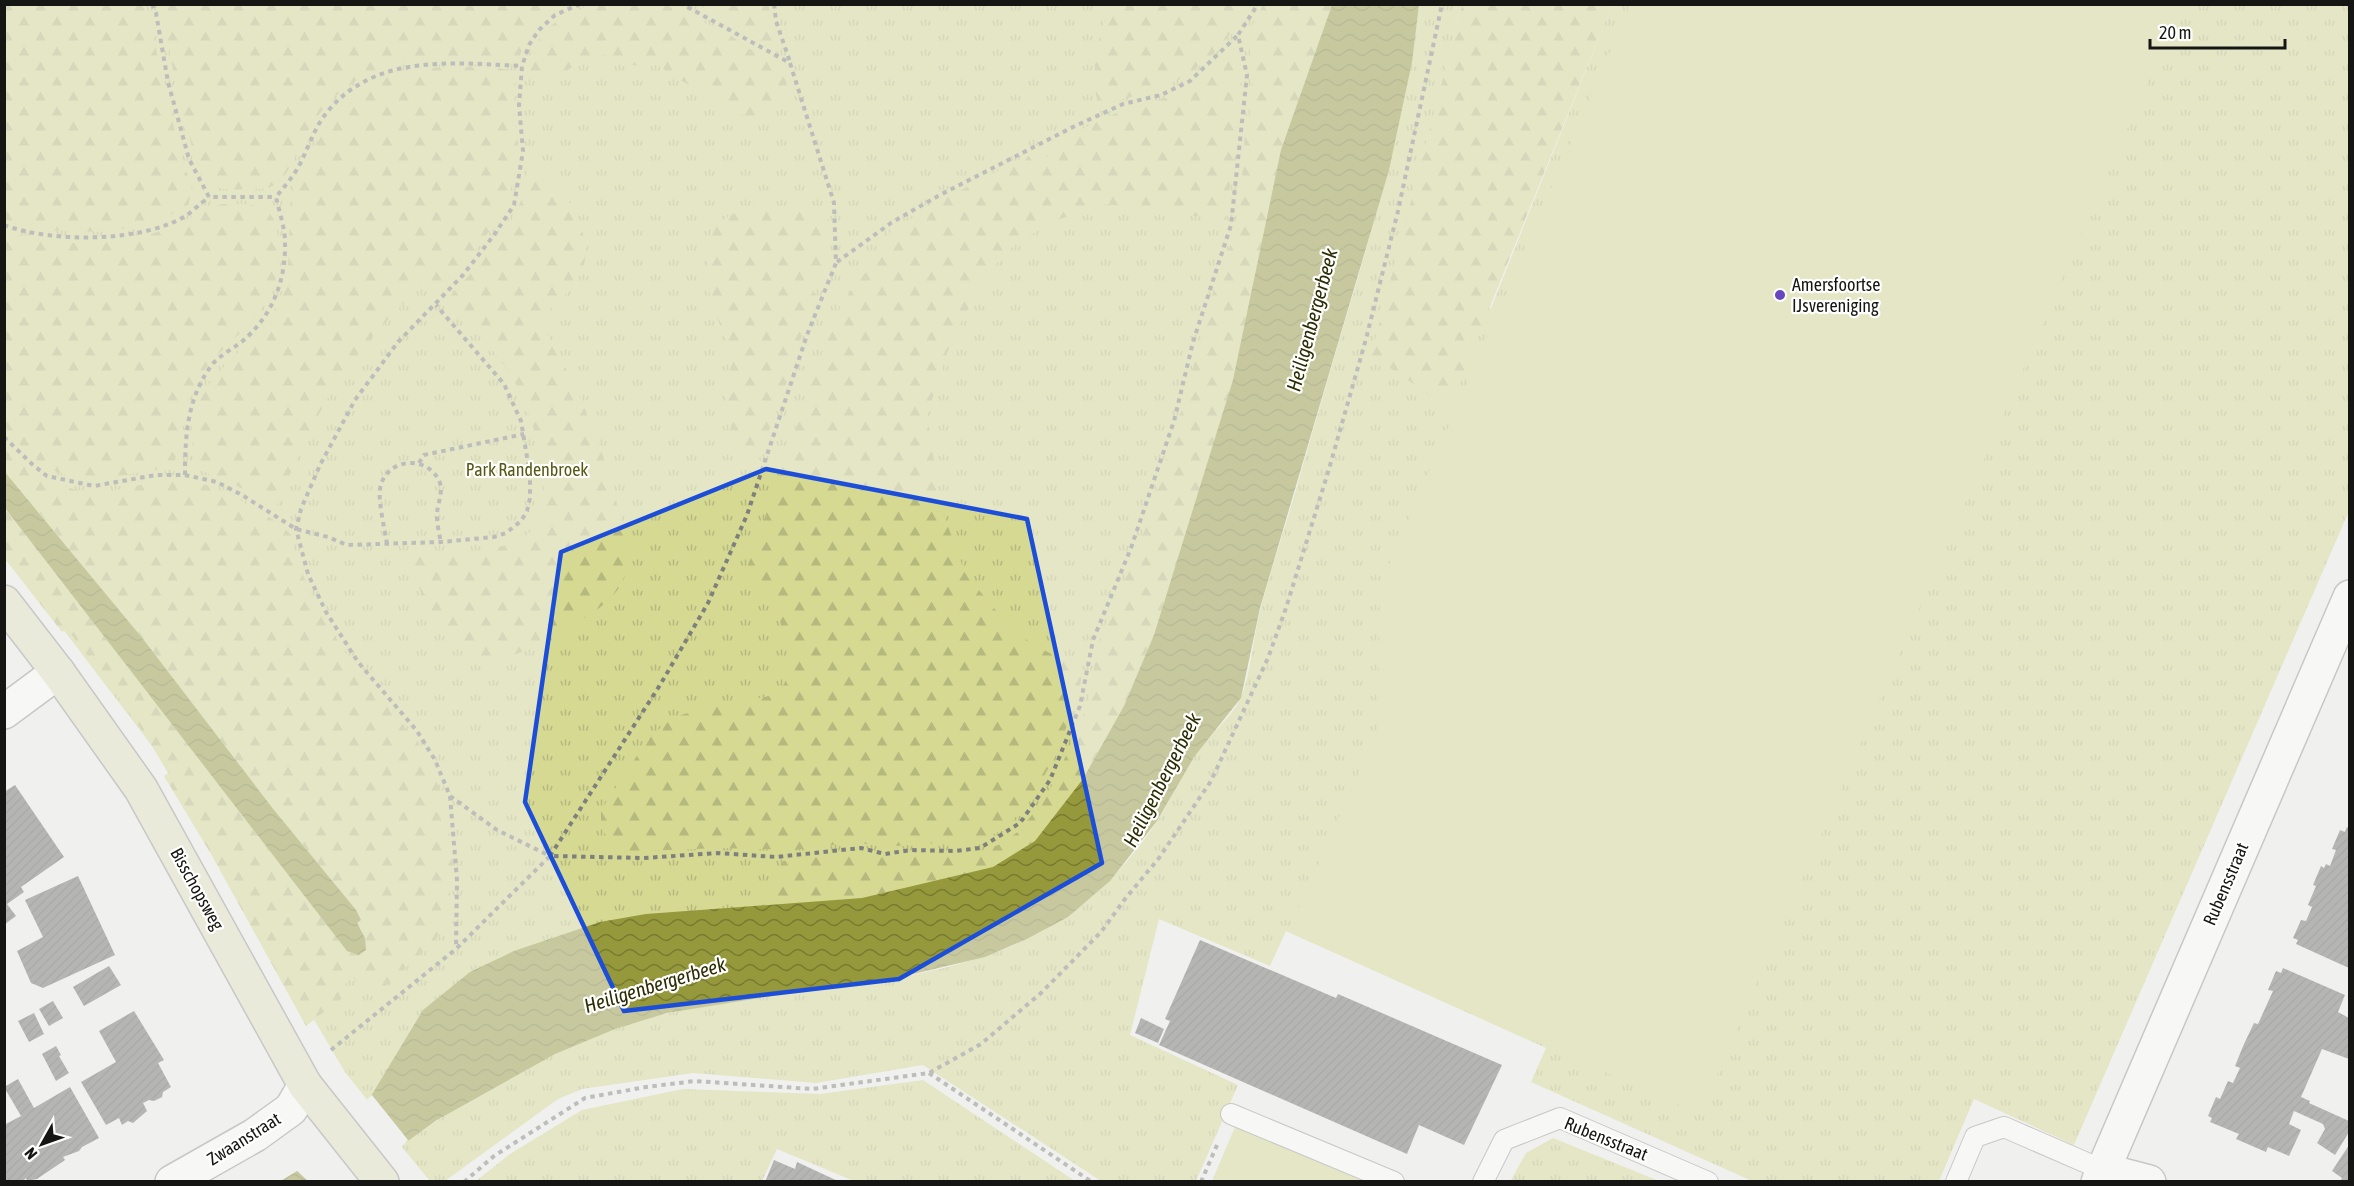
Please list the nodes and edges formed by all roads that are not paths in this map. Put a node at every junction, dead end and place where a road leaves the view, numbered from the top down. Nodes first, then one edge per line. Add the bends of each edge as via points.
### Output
1 (2349, 597) edge
2 (4, 602) edge
3 (58, 672) junction
4 (4, 712) edge
5 (305, 1085) junction
6 (1231, 1114) road end
7 (2100, 1176) edge
8 (380, 1180) edge
9 (172, 1182) edge
10 (1394, 1182) edge
11 (1483, 1182) edge
12 (1708, 1182) edge
13 (1956, 1182) edge
14 (2149, 1182) edge

1 - 7 street, Rubensstraat
2 - 3 street, Bisschopsweg
3 - 4 street
3 - 5 street, Bisschopsweg via 141,789
5 - 8 street, Bisschopsweg
5 - 9 street, Zwaanstraat via 291,1109 255,1135
6 - 10 lane
7 - 13 lane via 2004,1127 1975,1137
7 - 14 street
11 - 12 lane, Rubensstraat via 1504,1140 1560,1118

